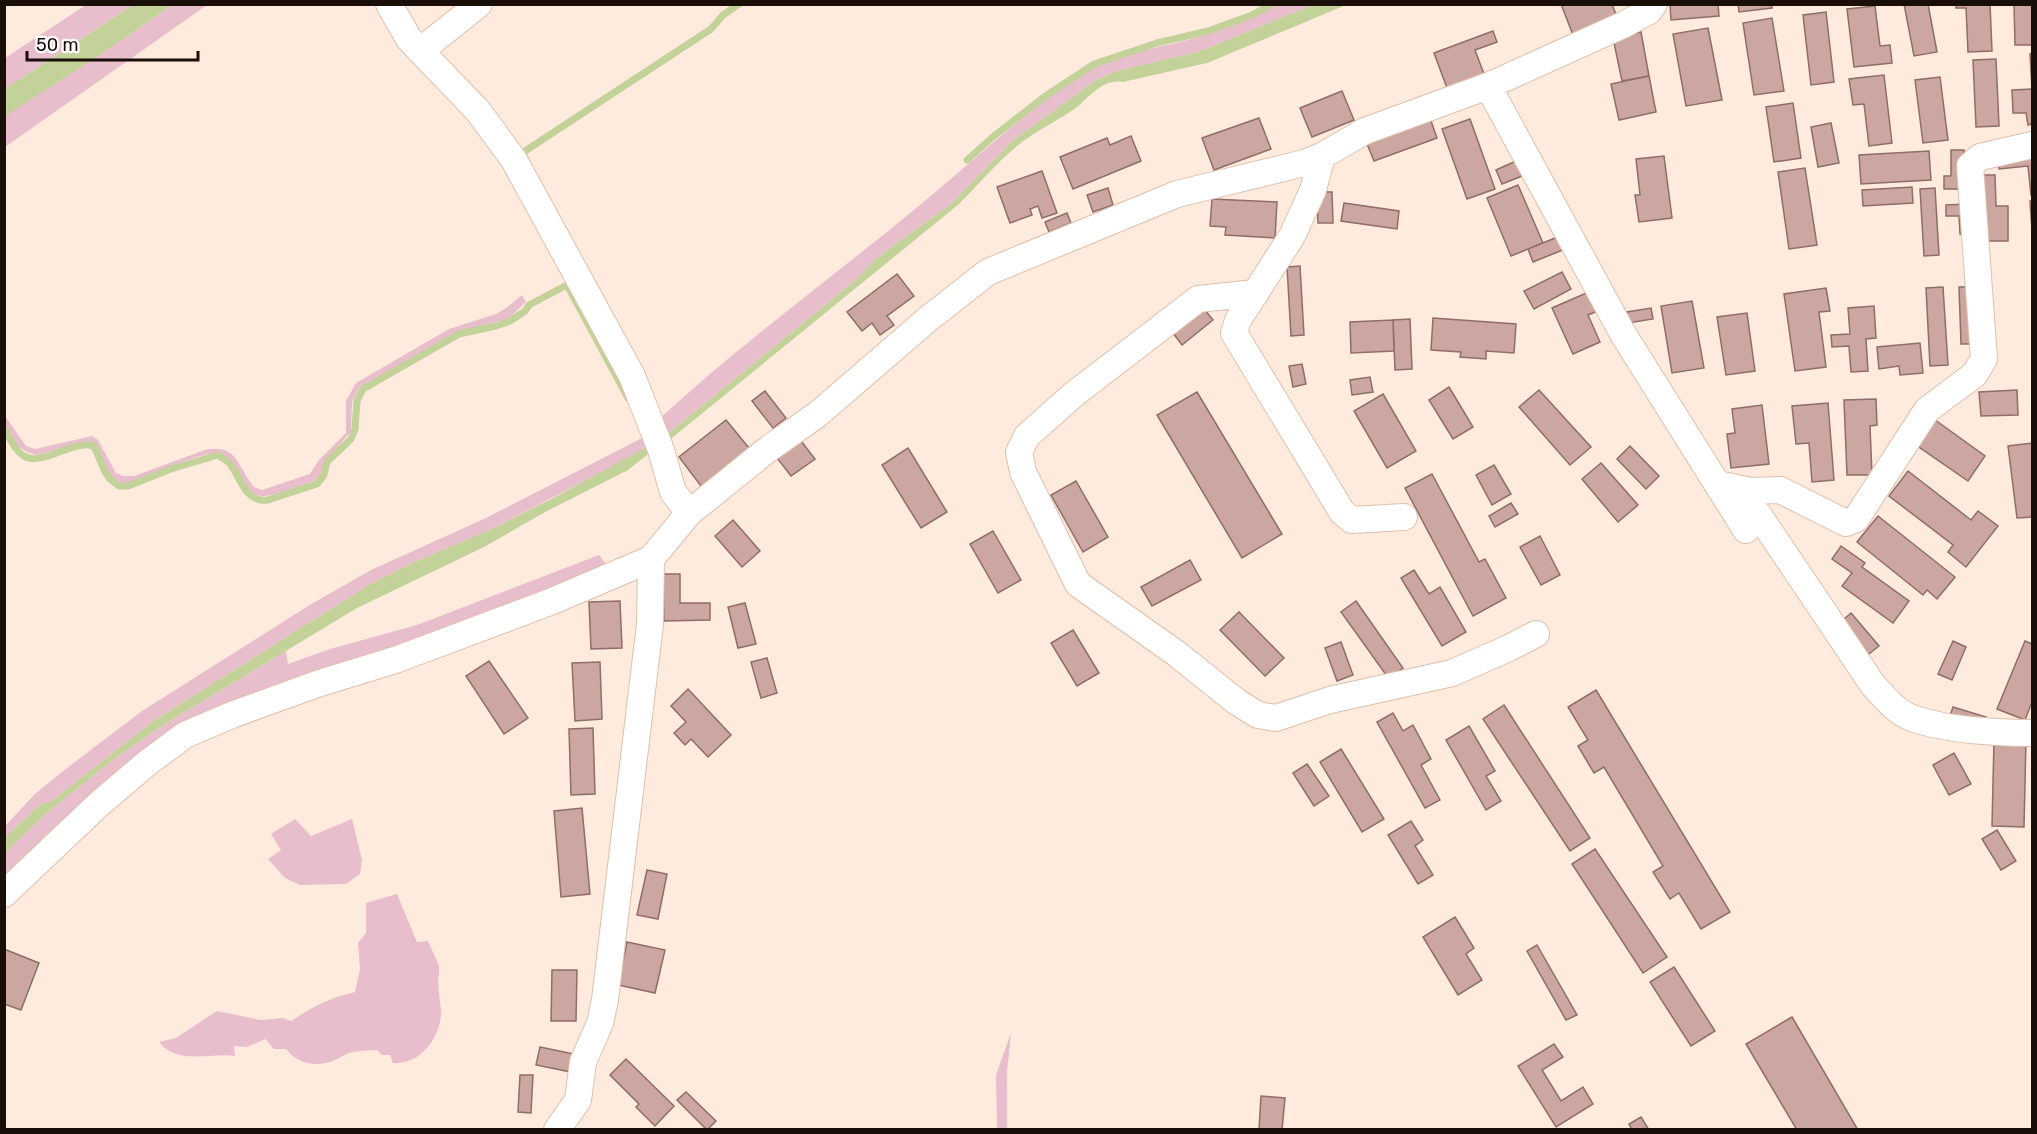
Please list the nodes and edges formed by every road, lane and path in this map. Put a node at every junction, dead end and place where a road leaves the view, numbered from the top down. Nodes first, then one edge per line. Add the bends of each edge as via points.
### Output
1 (389, 4) edge
2 (480, 4) edge
3 (1654, 4) edge
4 (420, 51) junction
5 (1488, 86) junction
6 (2032, 145) edge
7 (1322, 156) junction
8 (1256, 293) junction
9 (1717, 483) junction
10 (689, 513) junction
11 (1404, 518) dead end
12 (1746, 530) dead end
13 (651, 559) junction
14 (1536, 634) dead end
15 (2032, 733) edge
16 (4, 894) edge
17 (557, 1130) edge

1 - 4 street
2 - 4 street
3 - 5 street via 1623,25
4 - 10 street via 478,111 514,160 632,376 673,492
5 - 7 street via 1365,131
5 - 9 street via 1623,334
6 - 9 street via 1991,153 1970,166 1984,359 1974,375 1927,410 1856,519 1846,523 1780,490 1751,491
7 - 8 street via 1313,190 1292,236
7 - 10 street via 1177,194 988,272 818,414
8 - 11 street via 1234,333 1342,512 1352,520
8 - 14 street via 1198,299 1073,395 1027,436 1019,452 1023,472 1078,584 1237,702 1258,715 1275,718 1330,700 1452,673
9 - 12 street
9 - 15 street via 1758,514 1873,685 1892,705 1911,717 1942,724
10 - 13 street
13 - 16 street via 550,602 398,659 316,684 185,735 99,804
13 - 17 street via 650,624 605,1000 583,1062 578,1100

